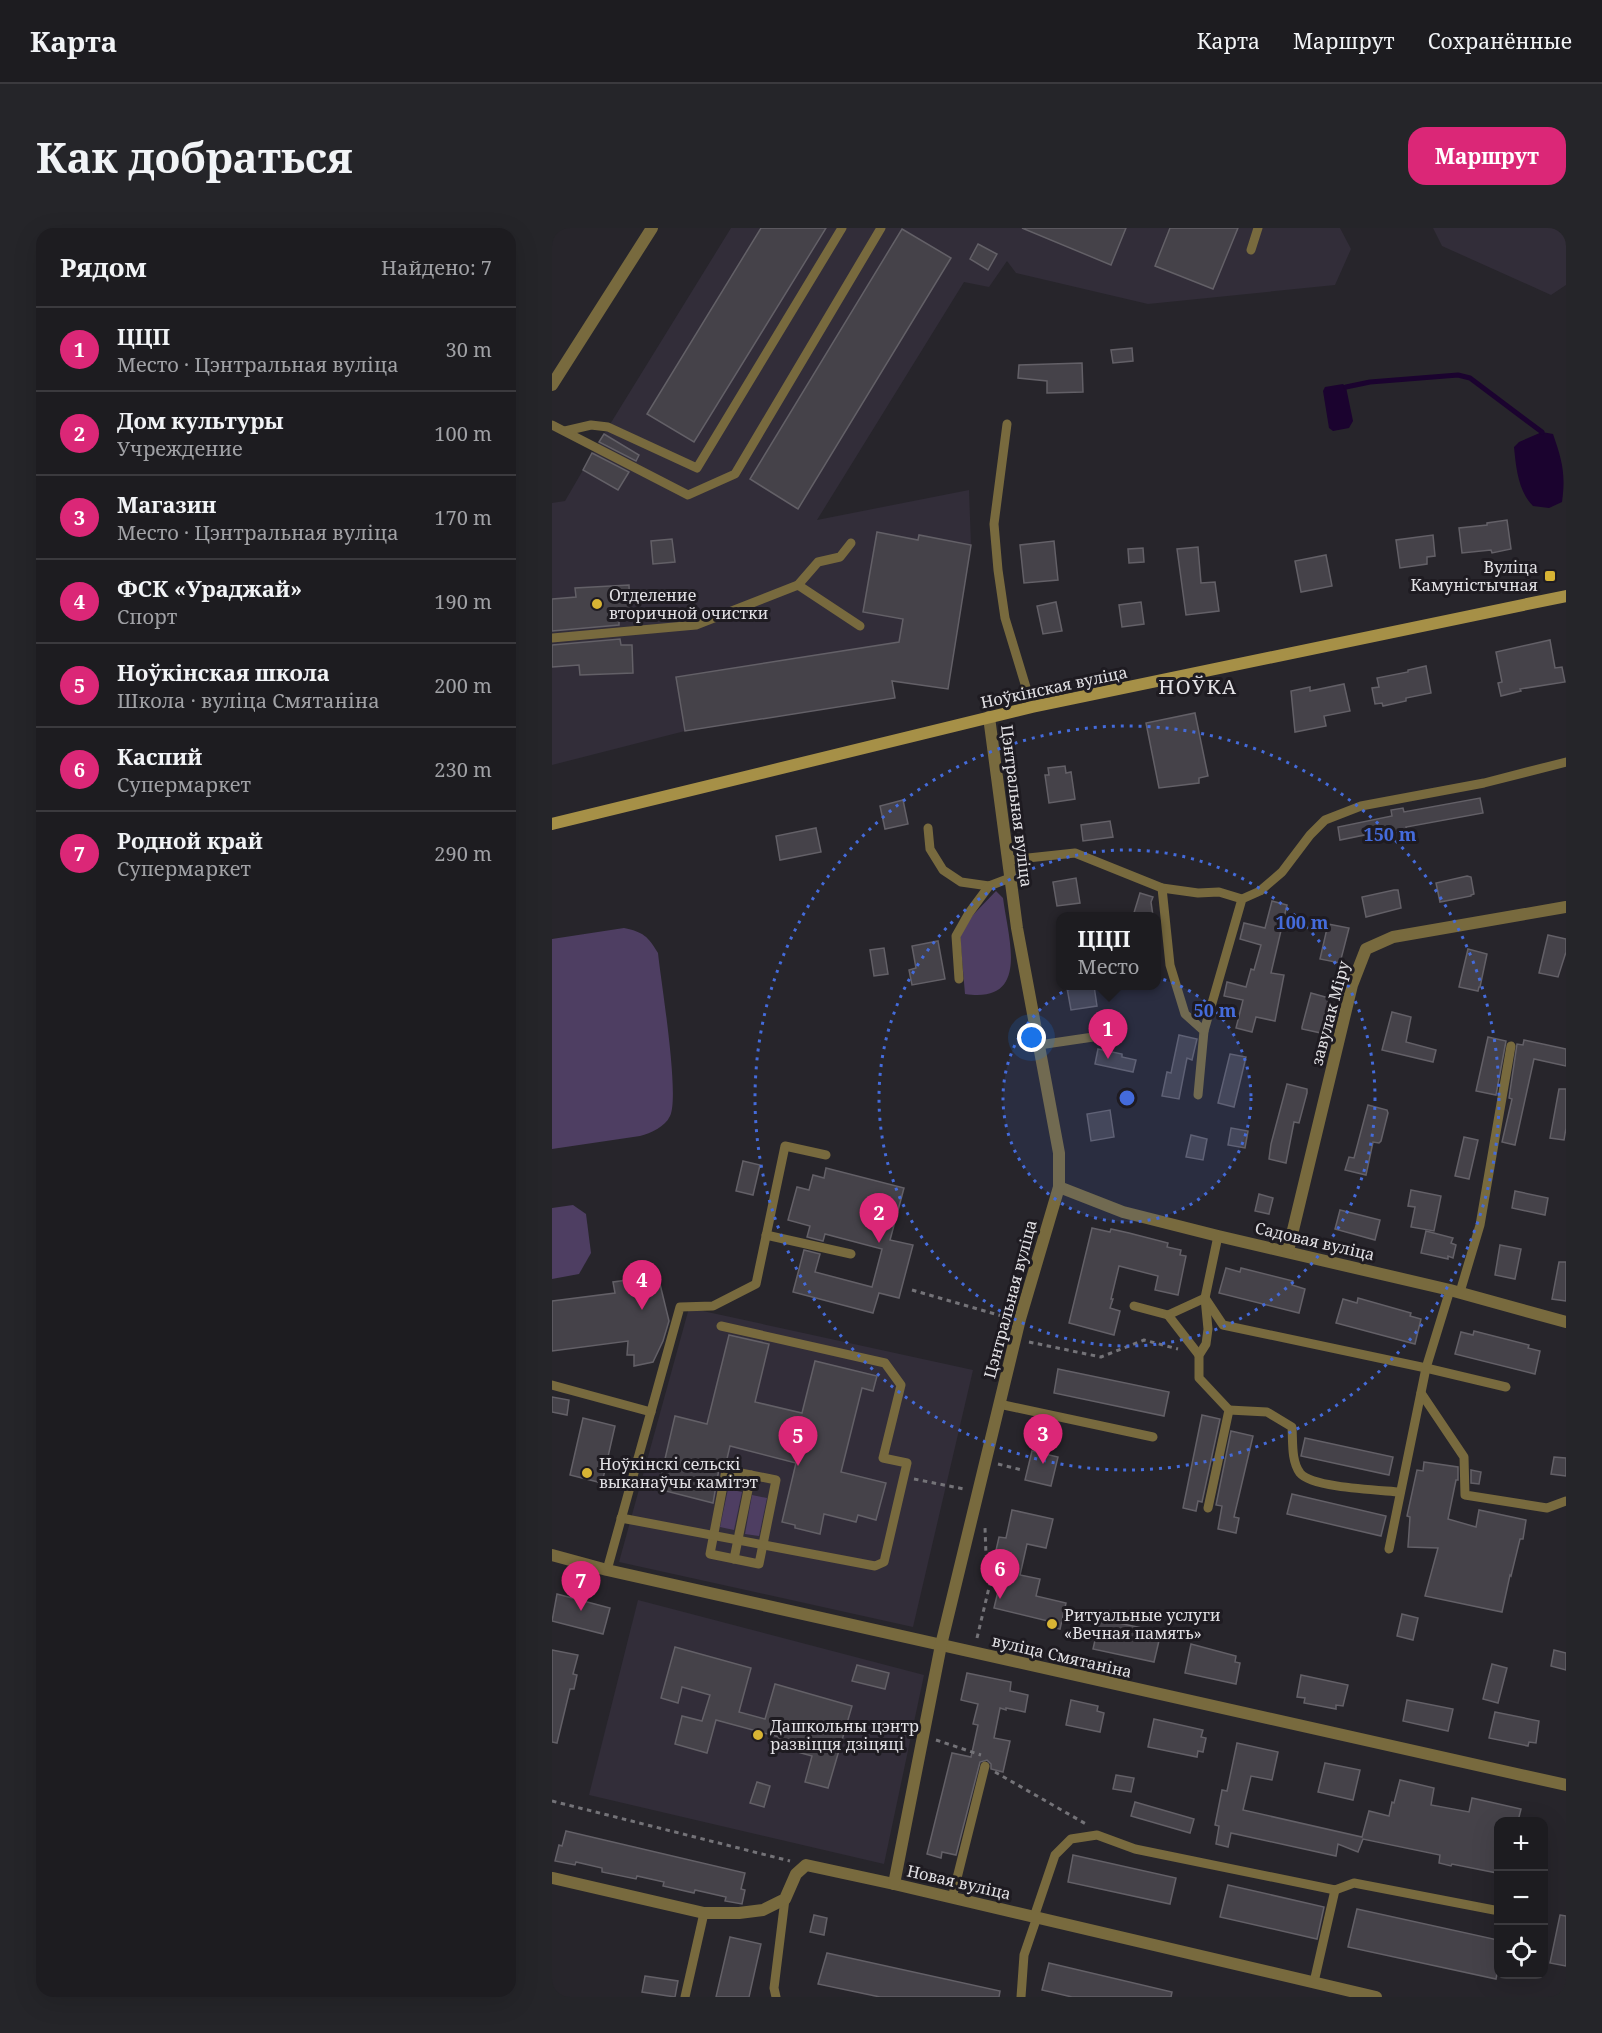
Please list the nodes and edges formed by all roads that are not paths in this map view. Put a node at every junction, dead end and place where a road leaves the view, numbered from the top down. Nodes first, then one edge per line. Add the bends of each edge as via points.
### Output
1 (652, 228) edge
2 (842, 228) edge
3 (881, 228) edge
4 (1258, 228) edge
5 (1251, 250) dead end
6 (552, 385) edge
7 (1007, 424) dead end
8 (552, 425) edge
9 (565, 431) junction
10 (851, 543) dead end
11 (798, 585) junction
12 (1566, 596) edge
13 (860, 626) dead end
14 (552, 638) edge
15 (1032, 707) junction
16 (989, 717) junction
17 (1566, 762) edge
18 (552, 824) edge
19 (928, 828) dead end
20 (1008, 860) junction
21 (1010, 878) junction
22 (988, 886) junction
23 (1162, 888) junction
24 (1242, 899) junction
25 (1566, 907) edge
26 (959, 979) dead end
27 (1204, 1031) junction
28 (1100, 1036) dead end
29 (1038, 1045) junction
30 (1511, 1046) dead end
31 (1198, 1095) dead end
32 (826, 1155) dead end
33 (1059, 1187) junction
34 (766, 1235) junction
35 (1218, 1236) junction
36 (1288, 1251) junction
37 (851, 1254) dead end
38 (1455, 1291) junction
39 (1205, 1298) junction
40 (1134, 1306) dead end
41 (1168, 1315) junction
42 (1566, 1322) edge
43 (721, 1326) dead end
44 (1199, 1355) junction
45 (1426, 1368) junction
46 (552, 1385) edge
47 (1506, 1387) dead end
48 (1420, 1394) junction
49 (999, 1404) junction
50 (1229, 1410) junction
51 (651, 1412) junction
52 (1153, 1437) dead end
53 (751, 1475) junction
54 (1400, 1492) junction
55 (1566, 1501) edge
56 (1208, 1508) dead end
57 (621, 1518) junction
58 (713, 1535) junction
59 (738, 1540) junction
60 (763, 1545) junction
61 (1389, 1549) dead end
62 (552, 1555) edge
63 (734, 1559) junction
64 (607, 1570) junction
65 (940, 1645) junction
66 (985, 1766) road end
67 (1566, 1785) edge
68 (553, 1878) edge
69 (894, 1884) junction
70 (1335, 1890) junction
71 (951, 1898) junction
72 (785, 1899) junction
73 (1494, 1910) dead end
74 (704, 1913) junction
75 (1035, 1917) junction
76 (1314, 1982) junction
77 (685, 1997) edge
78 (776, 1997) edge
79 (1021, 1997) edge
80 (1376, 1997) edge

1 - 6 street
2 - 9 lane via 697,468 608,428 591,425
3 - 9 lane via 735,474 688,495
4 - 5 lane
7 - 15 lane via 994,524 998,570 1005,618
8 - 9 lane
10 - 11 lane via 840,557 818,562
11 - 13 lane
11 - 14 lane via 696,625
12 - 15 main road, Ноўкінская вуліца
15 - 16 main road, Ноўкінская вуліца
16 - 18 main road, Ноўкінская вуліца
16 - 20 street, Цэнтральная вуліца
17 - 24 lane via 1484,783 1362,806 1325,820 1282,872 1260,891
19 - 22 lane via 930,849 943,870 961,882
20 - 21 street, Цэнтральная вуліца
20 - 23 lane via 1075,853
21 - 22 lane
21 - 29 street, Цэнтральная вуліца
22 - 26 lane via 956,936
23 - 24 lane via 1219,892
23 - 27 lane via 1170,965 1185,1014
24 - 27 lane
25 - 36 street, завулак Міру via 1393,937 1366,949 1352,986
27 - 31 lane
28 - 29 lane
29 - 33 street, Цэнтральная вуліца via 1059,1153
30 - 38 lane via 1480,1226
32 - 34 lane via 785,1146
33 - 35 street, Садовая вуліца via 1123,1212
33 - 49 street, Цэнтральная вуліца
34 - 37 lane
34 - 51 lane via 756,1284 713,1306 680,1307
35 - 36 street, Садовая вуліца
35 - 39 lane
36 - 38 street, Садовая вуліца
38 - 42 street, Садовая вуліца
38 - 45 lane
39 - 41 lane
39 - 44 lane via 1208,1329 1206,1344
39 - 45 lane via 1223,1325
40 - 41 lane
41 - 44 lane
43 - 60 lane via 885,1363 901,1384 883,1458 907,1462 884,1562 875,1566
44 - 50 lane via 1199,1378
45 - 47 lane
45 - 48 lane
46 - 51 lane
48 - 54 lane
48 - 55 lane via 1464,1457 1464,1495 1547,1508
49 - 52 lane
49 - 65 street, Цэнтральная вуліца
50 - 54 lane via 1267,1412 1292,1427 1294,1463 1301,1475 1324,1484
50 - 56 lane
51 - 57 lane
53 - 58 lane via 726,1470
53 - 59 lane
53 - 60 lane via 776,1480
54 - 61 lane
57 - 58 lane
57 - 64 lane
58 - 59 lane
58 - 63 lane via 710,1554
59 - 60 lane
59 - 63 lane
60 - 63 lane via 759,1564
62 - 64 street, вуліца Смятаніна
64 - 65 street, вуліца Смятаніна
65 - 67 street, вуліца Смятаніна
65 - 69 street, Цэнтральная вуліца
66 - 71 lane
68 - 74 street
69 - 71 street, Новая вуліца
69 - 72 street, Новая вуліца via 806,1865 796,1874
70 - 73 lane via 1354,1883
70 - 75 lane via 1135,1849 1097,1835 1071,1839 1055,1855
70 - 76 lane
71 - 75 street, Новая вуліца
72 - 74 street via 763,1910
72 - 78 lane
74 - 77 lane
75 - 76 street, Новая вуліца
75 - 79 lane via 1024,1956
76 - 80 street, Новая вуліца

